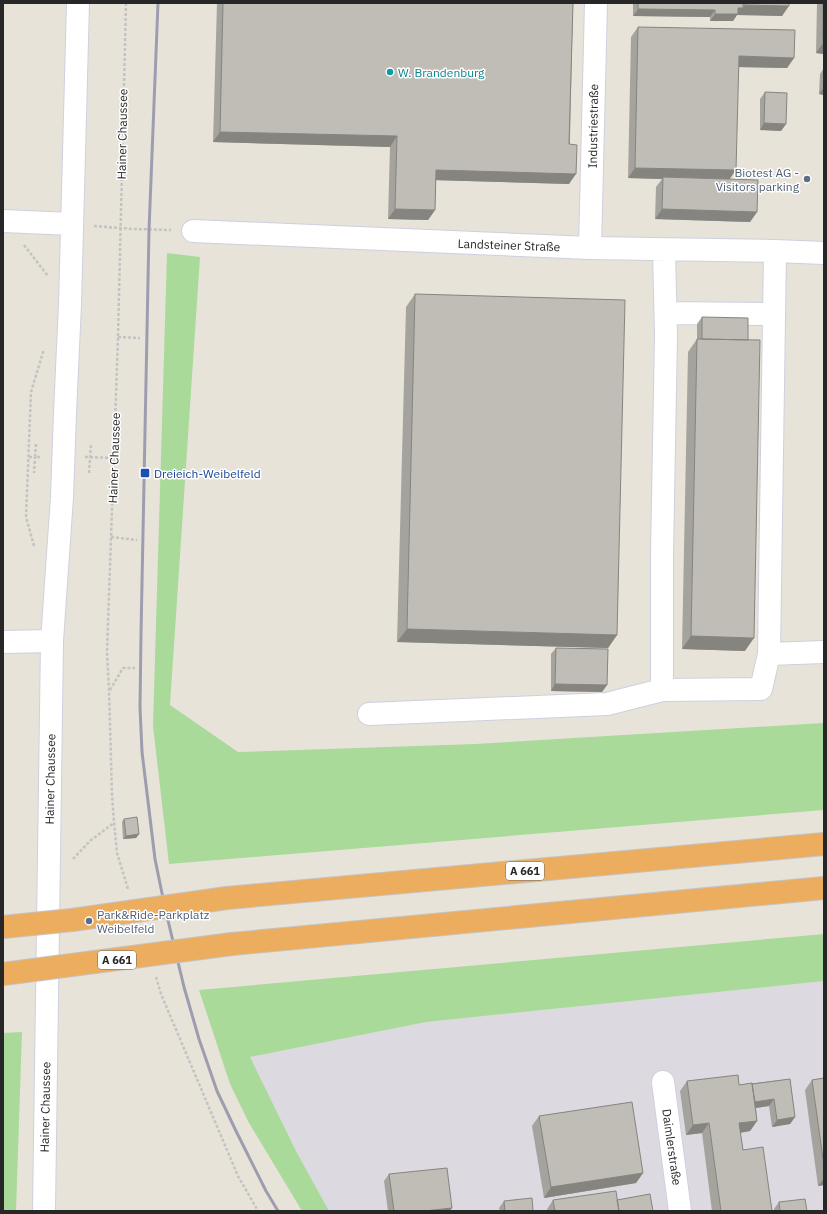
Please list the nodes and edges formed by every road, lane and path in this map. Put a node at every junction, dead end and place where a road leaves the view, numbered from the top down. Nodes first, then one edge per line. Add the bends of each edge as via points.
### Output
1 (78, 3) edge
2 (126, 3) edge
3 (596, 3) edge
4 (4, 221) edge
5 (72, 224) junction
6 (120, 228) junction
7 (193, 231) joint
8 (590, 248) junction
9 (664, 251) junction
10 (774, 251) junction
11 (824, 254) edge
12 (70, 304) junction
13 (666, 313) junction
14 (774, 314) junction
15 (118, 337) junction
16 (140, 338) dead end
17 (47, 343) dead end
18 (91, 444) dead end
19 (29, 456) junction
20 (89, 472) dead end
21 (34, 473) dead end
22 (111, 537) junction
23 (137, 540) dead end
24 (34, 547) dead end
25 (52, 641) junction
26 (3, 642) edge
27 (824, 652) edge
28 (769, 654) junction
29 (135, 668) dead end
30 (110, 690) junction
31 (662, 690) junction
32 (369, 714) dead end
33 (114, 822) junction
34 (824, 844) edge
35 (117, 853) dead end
36 (48, 884) junction
37 (824, 888) edge
38 (3, 928) edge
39 (3, 974) edge
40 (161, 994) dead end
41 (663, 1082) dead end
42 (44, 1211) edge
43 (258, 1211) edge
44 (680, 1211) edge

1 - 5 street, Hainer Chaussee
2 - 6 path, Hainer Chaussee
3 - 8 street, Industriestraße
4 - 5 street
4 - 12 path
5 - 12 street, Hainer Chaussee
6 - 7 path
6 - 15 path, Hainer Chaussee
7 - 8 street, Landsteiner Straße
8 - 9 street, Landsteiner Straße
9 - 10 street, Landsteiner Straße
9 - 13 street
10 - 11 street, Landsteiner Straße
10 - 14 street
12 - 25 street, Hainer Chaussee via 62,497
13 - 14 street
13 - 31 street
14 - 28 street
15 - 16 path
15 - 22 path, Hainer Chaussee
17 - 19 path via 31,392
18 - 20 path
19 - 21 path via 35,456
19 - 24 path via 26,518
22 - 23 path
22 - 30 path, Hainer Chaussee via 107,652
25 - 26 street
25 - 36 street, Hainer Chaussee
27 - 28 street
28 - 31 street via 760,689
29 - 30 path via 123,668
30 - 33 path, Hainer Chaussee
31 - 32 street via 607,704
33 - 35 path, Hainer Chaussee
33 - 36 path via 91,840
34 - 38 highway, A 661, bridge via 227,898
36 - 42 street, Hainer Chaussee
37 - 39 highway, A 661, bridge via 232,944
40 - 43 path via 238,1176
41 - 44 street, Daimlerstraße

